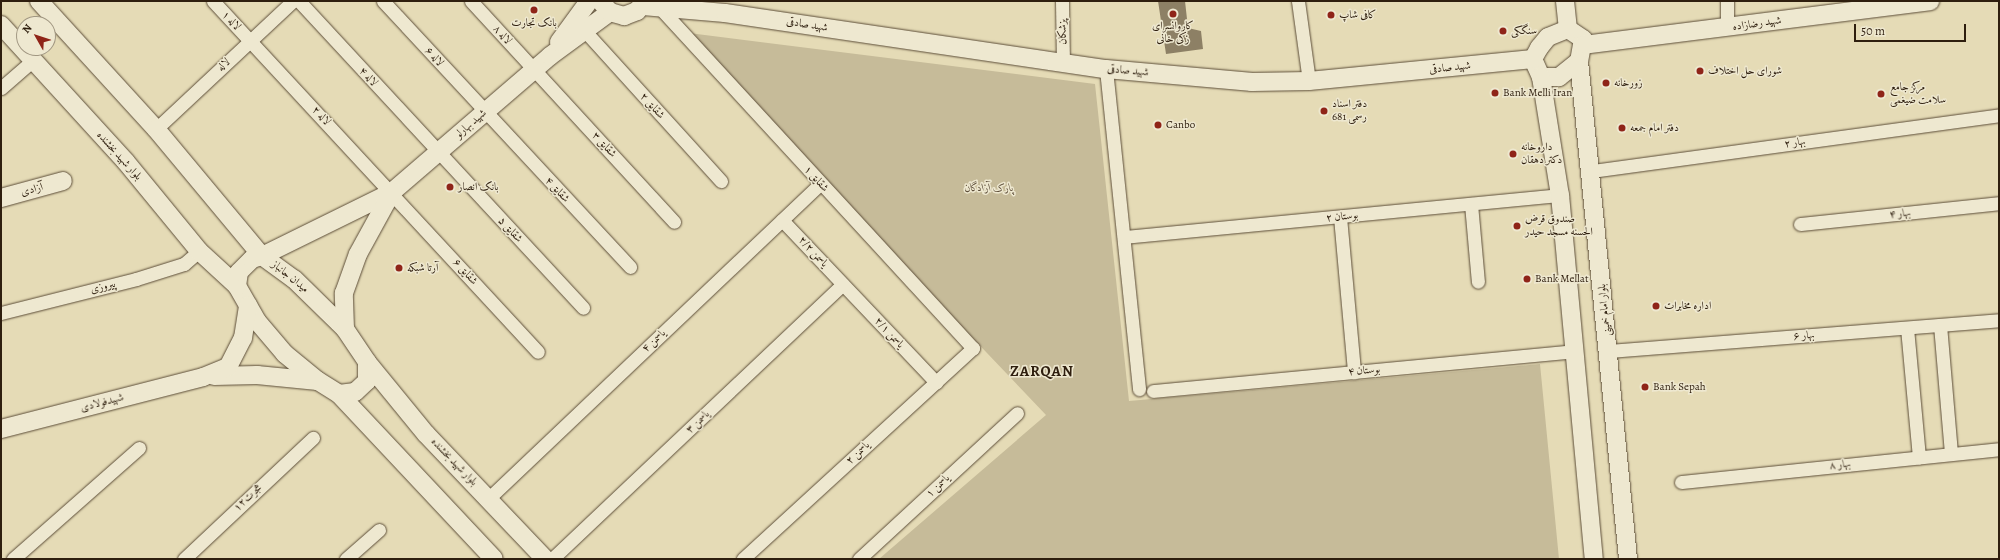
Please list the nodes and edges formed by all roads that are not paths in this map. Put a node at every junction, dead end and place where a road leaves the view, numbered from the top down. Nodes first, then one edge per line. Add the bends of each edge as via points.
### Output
1 (39, 1) edge
2 (213, 1) edge
3 (293, 1) edge
4 (299, 1) edge
5 (383, 1) edge
6 (471, 1) edge
7 (589, 1) edge
8 (689, 1) edge
9 (1062, 1) edge
10 (1298, 1) edge
11 (1565, 1) edge
12 (1727, 1) edge
13 (1930, 1) edge
14 (650, 5) edge
15 (606, 7) edge
16 (725, 13) junction
17 (1, 25) edge
18 (1727, 28) junction
19 (1568, 29) junction
20 (584, 30) junction
21 (250, 41) junction
22 (1581, 53) junction
23 (550, 56) junction
24 (1533, 59) junction
25 (32, 61) junction
26 (1063, 64) junction
27 (534, 69) junction
28 (1106, 69) junction
29 (1541, 77) junction
30 (1309, 82) junction
31 (1, 88) edge
32 (484, 112) junction
33 (1999, 115) edge
34 (156, 129) junction
35 (438, 153) junction
36 (1592, 171) junction
37 (63, 181) dead end
38 (721, 181) dead end
39 (820, 184) junction
40 (392, 192) junction
41 (1560, 195) junction
42 (1, 198) edge
43 (1999, 203) edge
44 (1471, 204) junction
45 (1340, 217) junction
46 (782, 220) junction
47 (674, 222) dead end
48 (1800, 224) dead end
49 (1124, 237) junction
50 (199, 251) junction
51 (262, 256) junction
52 (630, 267) dead end
53 (1478, 282) dead end
54 (843, 284) junction
55 (237, 286) junction
56 (248, 305) junction
57 (583, 308) dead end
58 (1, 313) edge
59 (1999, 320) edge
60 (1940, 325) junction
61 (1907, 328) junction
62 (344, 329) junction
63 (973, 348) joint
64 (1575, 351) junction
65 (1609, 351) junction
66 (538, 352) dead end
67 (367, 362) junction
68 (1354, 372) junction
69 (203, 377) junction
70 (318, 381) junction
71 (936, 382) junction
72 (1139, 388) dead end
73 (1153, 391) dead end
74 (338, 394) junction
75 (1017, 413) dead end
76 (1, 429) edge
77 (313, 438) dead end
78 (139, 448) dead end
79 (1999, 449) edge
80 (1951, 454) junction
81 (1919, 457) junction
82 (1681, 482) dead end
83 (489, 498) junction
84 (379, 530) dead end
85 (13, 559) edge
86 (184, 559) edge
87 (346, 559) edge
88 (494, 559) edge
89 (545, 559) edge
90 (552, 559) edge
91 (742, 559) edge
92 (859, 559) edge
93 (1594, 559) edge
94 (1628, 559) edge

1 - 34 main road
2 - 21 street, لاله ۱
3 - 21 street, لاله
4 - 35 street, لاله ۴
5 - 32 street, لاله ۶
6 - 27 street, لاله ۸
7 - 23 main road
8 - 16 main road
9 - 26 street, پزشکان
10 - 30 street
11 - 19 main road
12 - 18 street
13 - 18 main road, شهید رضازاده
14 - 15 main road via 624,16
14 - 16 main road
14 - 39 street, شقایق ۱
15 - 20 main road
16 - 26 main road, شهید صادقی
17 - 25 main road, بلوار شهید بخشنده
18 - 22 main road, شهید رضازاده
19 - 22 main road via 1580,35
19 - 24 main road via 1548,37
20 - 23 main road
20 - 38 street, شقایق ۲
21 - 34 street, لاله
21 - 40 street, لاله ۲
22 - 29 main road via 1559,78
22 - 36 main road, بلوار امام خمینی
23 - 27 main road, شهید بهارلو
24 - 29 main road
24 - 30 main road, شهید صادقی
25 - 31 street
25 - 50 main road, بلوار شهید بخشنده via 126,162
26 - 28 main road, شهید صادقی
27 - 32 main road, شهید بهارلو
27 - 47 street, شقایق ۳
28 - 30 main road, شهید صادقی via 1252,82
28 - 49 street
29 - 41 main road
32 - 35 main road, شهید بهارلو
32 - 52 street, شقایق ۴
33 - 36 street, بهار ۲
34 - 51 main road
35 - 40 main road, شهید بهارلو
35 - 57 street, شقایق ۵
36 - 65 main road, بلوار امام خمینی
37 - 42 main road, آزادی
39 - 46 street, یاسمن ۴
39 - 63 street, شقایق ۱
40 - 51 main road
40 - 62 main road via 358,254 346,287
40 - 66 street, شقایق ۶
41 - 44 street, بوستان ۲
41 - 64 main road
43 - 48 street, بهار ۴
44 - 45 street, بوستان ۲
44 - 53 street
45 - 49 street, بوستان ۲
45 - 68 street
46 - 54 street, یاسمن ۲/۲
46 - 83 street, یاسمن ۴
49 - 72 street
50 - 55 main road, بلوار شهید بخشنده
50 - 58 street, پیروزی via 184,264 143,277
51 - 55 main road, میدان جانباز via 252,259 239,272
51 - 62 main road, میدان جانباز via 294,279
54 - 71 street, یاسمن ۲/۱
54 - 90 street, یاسمن ۳
55 - 56 main road
56 - 69 main road via 243,338 228,367
56 - 70 main road via 285,354
59 - 60 street, بهار ۶
60 - 61 street, بهار ۶
60 - 80 street
61 - 65 street, بهار ۶
61 - 81 street
62 - 67 main road, میدان جانباز
63 - 71 street, یاسمن ۲
64 - 68 street, بوستان ۴
64 - 93 main road
65 - 94 main road, بلوار امام خمینی
67 - 74 main road via 367,380 355,392
67 - 83 main road, بلوار شهید بخشنده via 426,434
68 - 73 street, بوستان ۴
69 - 70 main road via 257,375
69 - 76 main road, شهیدفولادی
70 - 74 main road
71 - 91 street, یاسمن ۲
74 - 88 main road
75 - 92 street, یاسمن ۱
77 - 86 street, هجرت۱۲
78 - 85 street
79 - 80 street, بهار ۸
80 - 81 street, بهار ۸
81 - 82 street, بهار ۸
83 - 89 main road, بلوار شهید بخشنده
84 - 87 street

